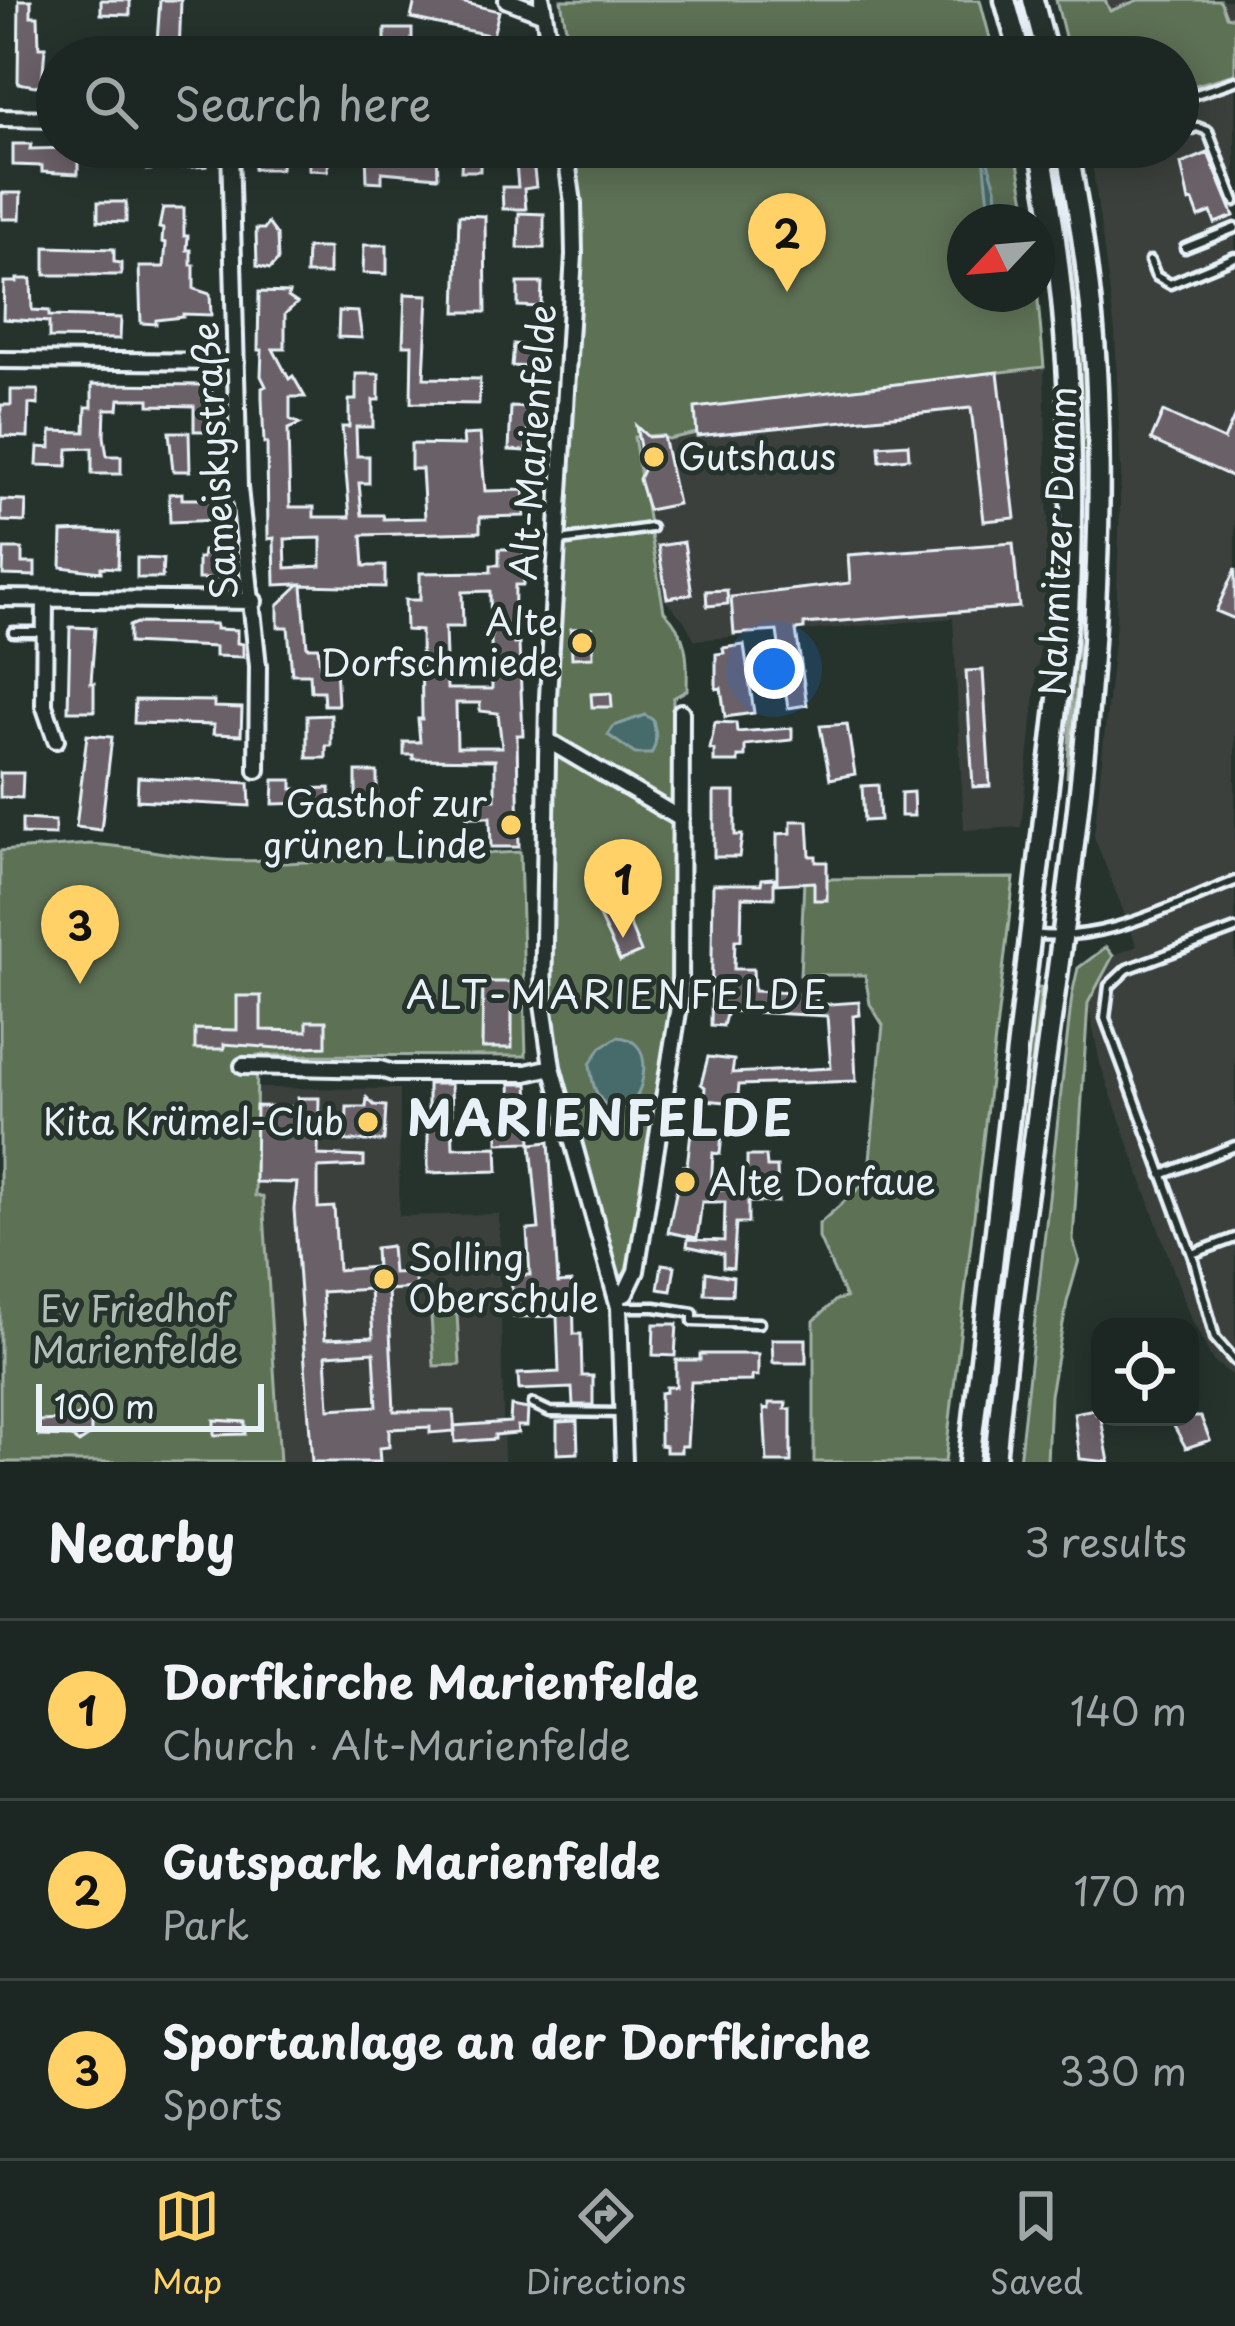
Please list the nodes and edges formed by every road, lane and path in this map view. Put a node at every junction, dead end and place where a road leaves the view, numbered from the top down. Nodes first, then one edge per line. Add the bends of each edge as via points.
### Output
1 (507, 0) edge
2 (1005, 0) edge
3 (1034, 0) edge
4 (543, 7) edge
5 (1015, 36) edge
6 (1043, 36) edge
7 (1235, 81) edge
8 (1199, 93) edge
9 (0, 118) edge
10 (36, 119) edge
11 (1199, 128) edge
12 (231, 168) edge
13 (568, 168) edge
14 (1043, 168) edge
15 (1070, 168) edge
16 (1235, 200) edge
17 (1235, 228) edge
18 (1185, 248) dead end
19 (1235, 256) edge
20 (1150, 261) dead end
21 (0, 360) edge
22 (236, 362) junction
23 (651, 528) dead end
24 (556, 541) junction
25 (0, 598) edge
26 (45, 599) junction
27 (254, 601) junction
28 (13, 632) dead end
29 (45, 632) junction
30 (681, 712) dead end
31 (56, 740) dead end
32 (547, 740) junction
33 (257, 770) dead end
34 (681, 819) junction
35 (1235, 881) edge
36 (1235, 929) edge
37 (1033, 934) junction
38 (1060, 938) junction
39 (243, 1066) dead end
40 (552, 1067) junction
41 (1235, 1146) edge
42 (1162, 1174) junction
43 (1235, 1238) edge
44 (1192, 1254) junction
45 (618, 1302) junction
46 (759, 1323) dead end
47 (1235, 1361) edge
48 (533, 1404) dead end
49 (622, 1413) junction
50 (624, 1462) edge
51 (969, 1462) edge
52 (995, 1462) edge

1 - 4 street
2 - 5 main road
3 - 6 main road
7 - 8 lane
9 - 10 street
11 - 16 lane via 1208,131
12 - 22 street, Sameiskystraße
13 - 24 street, Alt-Marienfelde via 574,255
14 - 37 main road, Nahmitzer Damm via 1064,307 1072,527
15 - 38 main road, Nahmitzer Damm via 1092,311 1099,528
17 - 18 lane
19 - 20 lane via 1170,284
21 - 22 street
22 - 27 street, Sameiskystraße via 239,488
23 - 24 lane
24 - 32 street, Alt-Marienfelde
25 - 26 street
26 - 27 street
26 - 29 street
27 - 33 street, Sameiskystraße
28 - 29 lane
29 - 31 street via 44,705
30 - 34 street, Alt-Marienfelde
32 - 34 street
32 - 40 street, Alt-Marienfelde via 543,1004
34 - 45 street, Alt-Marienfelde via 680,1000 636,1271
35 - 38 lane via 1105,931
36 - 42 lane via 1127,970 1109,986 1106,1018
37 - 38 lane
37 - 51 main road, Nahmitzer Damm
38 - 52 main road, Nahmitzer Damm
39 - 40 street via 393,1073
40 - 45 street, Alt-Marienfelde
41 - 42 lane
42 - 44 lane
43 - 44 lane
44 - 47 lane via 1215,1338
45 - 46 lane via 693,1313 693,1321
45 - 49 street, Alt-Marienfelde
48 - 49 lane via 550,1412
49 - 50 street, Alt-Marienfelde

